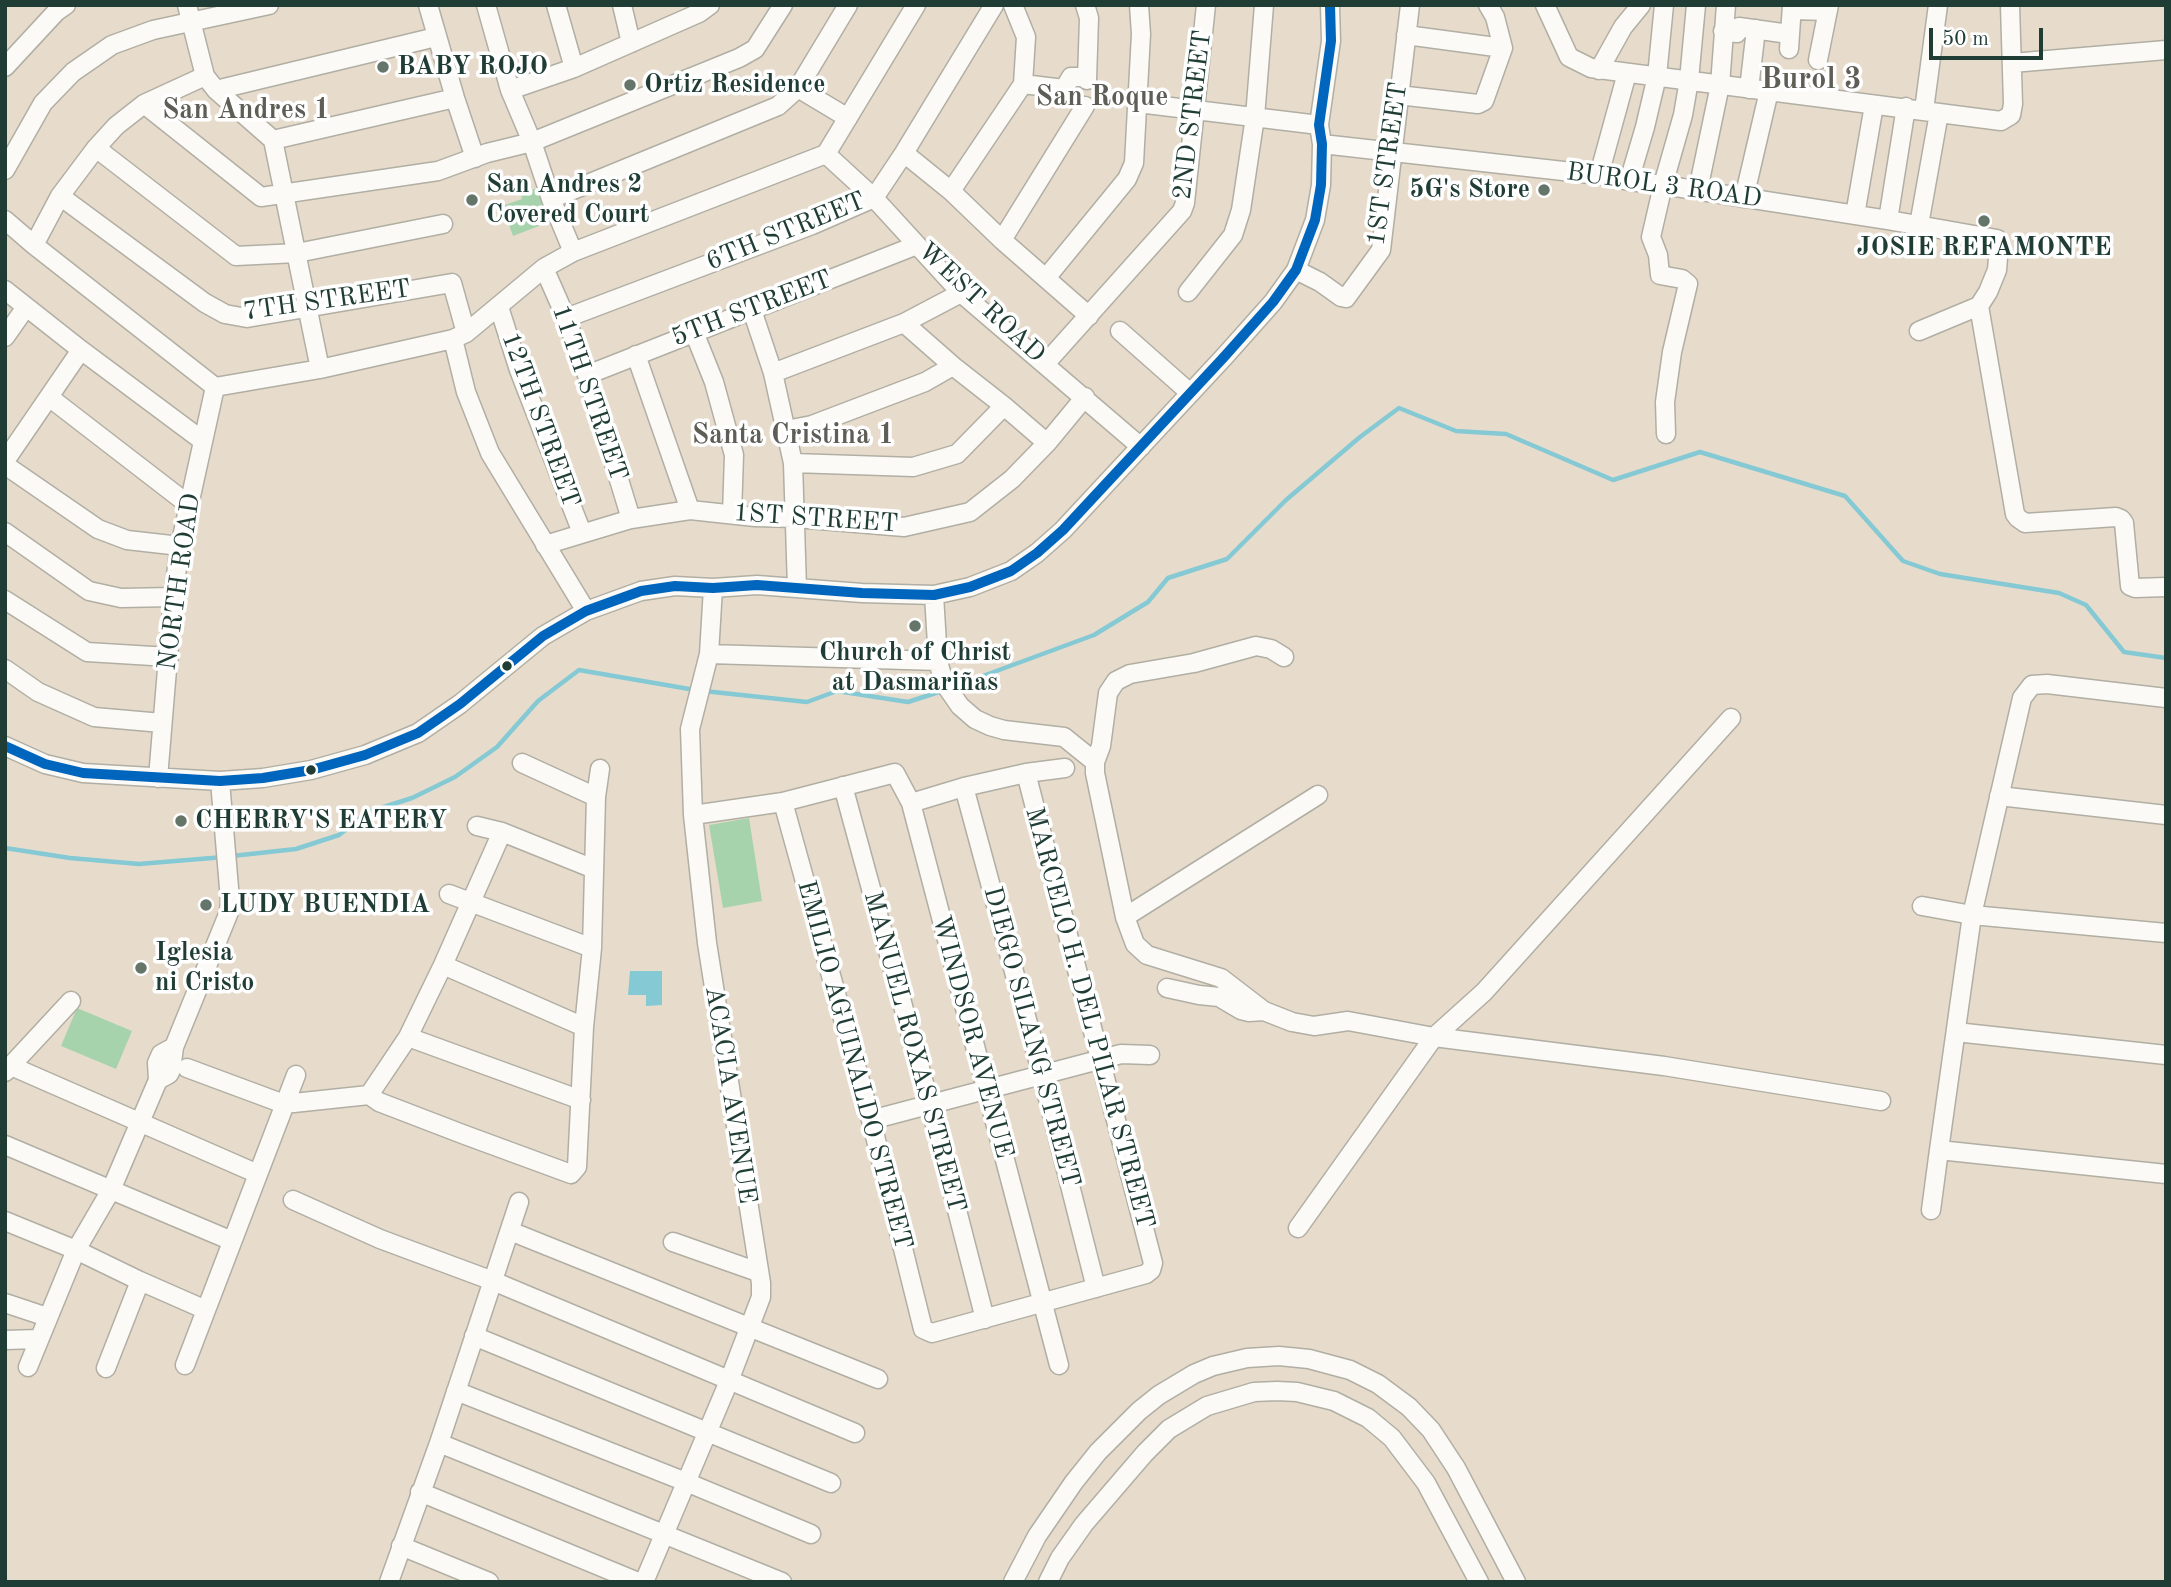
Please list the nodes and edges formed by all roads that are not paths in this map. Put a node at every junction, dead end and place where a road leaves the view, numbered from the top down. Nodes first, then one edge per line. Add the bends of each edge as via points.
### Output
1 (66, 5) edge
2 (269, 5) edge
3 (428, 5) edge
4 (486, 5) edge
5 (556, 5) edge
6 (622, 5) edge
7 (783, 5) edge
8 (848, 5) edge
9 (916, 5) edge
10 (994, 5) edge
11 (1013, 5) edge
12 (1085, 5) edge
13 (1139, 5) edge
14 (1206, 5) edge
15 (1264, 5) edge
16 (1330, 5) edge
17 (1410, 5) edge
18 (1488, 5) edge
19 (1641, 5) edge
20 (1664, 5) edge
21 (1696, 5) edge
22 (1726, 5) edge
23 (1938, 5) edge
24 (2010, 5) edge
25 (1549, 7) edge
26 (702, 8) edge
27 (1792, 8) edge
28 (1828, 8) edge
29 (189, 14) edge
30 (1756, 29) junction
31 (1723, 31) junction
32 (1406, 35) junction
33 (436, 37) junction
34 (631, 43) junction
35 (1503, 48) junction
36 (2166, 50) edge
37 (1818, 60) dead end
38 (2012, 63) junction
39 (5, 67) edge
40 (574, 68) junction
41 (1599, 70) junction
42 (1627, 74) junction
43 (1657, 76) junction
44 (1689, 80) junction
45 (211, 83) junction
46 (1023, 84) junction
47 (1720, 85) junction
48 (797, 88) junction
49 (1749, 89) junction
50 (510, 90) junction
51 (1769, 91) junction
52 (1398, 95) junction
53 (455, 98) junction
54 (1138, 103) junction
55 (144, 104) junction
56 (1874, 104) junction
57 (1085, 106) dead end
58 (1196, 109) junction
59 (1923, 110) junction
60 (1255, 117) junction
61 (848, 118) junction
62 (1319, 125) junction
63 (273, 140) junction
64 (531, 142) junction
65 (1322, 145) junction
66 (96, 148) junction
67 (1392, 152) junction
68 (904, 153) junction
69 (827, 154) junction
70 (475, 158) junction
71 (5, 170) edge
72 (1599, 175) junction
73 (1629, 181) junction
74 (1662, 185) junction
75 (1698, 190) junction
76 (951, 191) junction
77 (284, 194) junction
78 (60, 196) junction
79 (874, 198) junction
80 (1744, 198) junction
81 (551, 199) junction
82 (1856, 215) junction
83 (5, 220) edge
84 (1888, 220) junction
85 (443, 224) dead end
86 (1919, 225) junction
87 (1002, 240) junction
88 (34, 245) junction
89 (917, 245) junction
90 (573, 252) junction
91 (297, 253) junction
92 (544, 268) junction
93 (1296, 270) junction
94 (1046, 278) junction
95 (5, 290) edge
96 (1188, 292) dead end
97 (961, 293) junction
98 (307, 306) junction
99 (1979, 306) junction
100 (26, 307) junction
101 (499, 307) junction
102 (752, 310) junction
103 (1088, 316) junction
104 (566, 318) junction
105 (904, 323) junction
106 (1120, 331) dead end
107 (1919, 331) dead end
108 (694, 332) junction
109 (460, 336) junction
110 (5, 337) edge
111 (81, 350) junction
112 (636, 355) junction
113 (1045, 364) junction
114 (953, 366) junction
115 (320, 369) junction
116 (773, 373) junction
117 (587, 375) junction
118 (215, 387) junction
119 (1189, 393) junction
120 (48, 397) junction
121 (1085, 397) junction
122 (1004, 406) junction
123 (786, 430) junction
124 (1666, 434) dead end
125 (203, 441) junction
126 (1047, 443) junction
127 (1141, 447) junction
128 (5, 463) edge
129 (793, 463) junction
130 (189, 505) junction
131 (690, 510) junction
132 (732, 514) junction
133 (631, 519) junction
134 (796, 519) junction
135 (5, 532) edge
136 (582, 533) junction
137 (545, 545) junction
138 (180, 546) junction
139 (2166, 587) edge
140 (713, 588) junction
141 (797, 588) junction
142 (934, 594) junction
143 (173, 597) junction
144 (5, 600) edge
145 (586, 611) junction
146 (709, 654) junction
147 (169, 657) junction
148 (1284, 657) dead end
149 (938, 661) junction
150 (5, 669) edge
151 (2166, 698) edge
152 (1731, 718) dead end
153 (162, 723) junction
154 (5, 746) edge
155 (1095, 762) junction
156 (522, 763) dead end
157 (1065, 768) dead end
158 (600, 769) dead end
159 (1026, 774) junction
160 (159, 778) junction
161 (220, 781) junction
162 (843, 786) junction
163 (964, 788) junction
164 (1318, 795) dead end
165 (1999, 796) junction
166 (596, 797) junction
167 (783, 802) junction
168 (911, 803) junction
169 (693, 815) junction
170 (2166, 816) edge
171 (477, 826) dead end
172 (502, 832) junction
173 (594, 869) junction
174 (449, 894) dead end
175 (470, 902) junction
176 (1922, 906) dead end
177 (1972, 915) junction
178 (1125, 917) junction
179 (2166, 933) edge
180 (592, 948) junction
181 (443, 965) junction
182 (1167, 988) dead end
183 (71, 1001) dead end
184 (1264, 1011) junction
185 (584, 1027) junction
186 (1956, 1032) junction
187 (408, 1037) junction
188 (1434, 1037) junction
189 (1150, 1055) dead end
190 (2166, 1055) edge
191 (1099, 1060) junction
192 (187, 1068) dead end
193 (8, 1069) edge
194 (296, 1075) dead end
195 (1042, 1075) junction
196 (986, 1091) junction
197 (369, 1096) junction
198 (581, 1100) junction
199 (1881, 1101) dead end
200 (284, 1104) junction
201 (930, 1105) junction
202 (871, 1120) junction
203 (140, 1123) junction
204 (5, 1145) edge
205 (1939, 1150) junction
206 (258, 1174) junction
207 (2166, 1174) edge
208 (111, 1190) junction
209 (293, 1200) dead end
210 (519, 1202) dead end
211 (1931, 1210) dead end
212 (5, 1221) edge
213 (1298, 1228) dead end
214 (510, 1231) junction
215 (232, 1241) junction
216 (673, 1242) dead end
217 (76, 1250) junction
218 (758, 1272) junction
219 (493, 1281) junction
220 (140, 1282) junction
221 (1096, 1288) junction
222 (5, 1303) edge
223 (1043, 1303) junction
224 (206, 1310) junction
225 (47, 1317) junction
226 (985, 1319) junction
227 (750, 1326) junction
228 (474, 1336) junction
229 (38, 1339) junction
230 (5, 1340) edge
231 (185, 1365) dead end
232 (1059, 1366) dead end
233 (29, 1367) dead end
234 (106, 1368) dead end
235 (878, 1379) dead end
236 (729, 1381) junction
237 (456, 1391) junction
238 (708, 1432) junction
239 (855, 1433) dead end
240 (439, 1443) junction
241 (686, 1482) junction
242 (831, 1483) dead end
243 (420, 1492) junction
244 (664, 1534) junction
245 (811, 1534) dead end
246 (401, 1546) junction
247 (459, 1576) edge
248 (389, 1582) edge
249 (489, 1582) edge
250 (638, 1582) edge
251 (644, 1582) edge
252 (782, 1582) edge
253 (1013, 1582) edge
254 (1048, 1582) edge
255 (1479, 1582) edge
256 (1516, 1582) edge

1 - 39 street
2 - 29 street
3 - 33 street
4 - 50 street
5 - 40 street
6 - 34 street
7 - 64 street via 755,48 739,58
8 - 48 street
9 - 61 street
10 - 68 street, 6TH STREET
11 - 46 street via 1026,37
12 - 46 street via 1087,79 1071,77 1064,89
13 - 54 street
14 - 58 street, 2ND STREET
15 - 60 street
16 - 62 street via 1331,41
17 - 32 street, 1ST STREET
18 - 35 street
19 - 41 street
20 - 43 street
21 - 44 street
22 - 31 street
23 - 59 street
24 - 38 street
25 - 41 street via 1569,57
26 - 34 street
27 - 28 street
27 - 30 street via 1789,41
28 - 37 street
29 - 45 street
29 - 71 street via 112,45 73,72 43,103
30 - 31 street
30 - 49 street
31 - 47 street
32 - 35 street
32 - 52 street, 1ST STREET
33 - 45 street
33 - 53 street
34 - 40 street
35 - 52 street via 1481,103
36 - 38 street
38 - 59 street via 2014,104 2011,115 2001,121
40 - 50 street
41 - 42 street
42 - 43 street
42 - 72 street
43 - 44 street
43 - 73 street
44 - 47 street
44 - 74 street
45 - 55 street
45 - 63 street
46 - 76 street
47 - 49 street
47 - 75 street
48 - 61 street
48 - 81 street via 778,106
49 - 51 street
50 - 64 street
51 - 56 street
51 - 80 street
52 - 67 street, 1ST STREET
53 - 63 street
53 - 70 street
54 - 58 street
54 - 94 street via 1134,163 1128,179
55 - 66 street
55 - 77 street via 261,197
56 - 59 street
56 - 82 street
57 - 87 street
58 - 60 street
58 - 103 street, 2ND STREET via 1188,195 1182,211
59 - 84 street
59 - 86 street
60 - 62 street
60 - 96 street via 1233,235
61 - 69 street
62 - 65 street
63 - 77 street
64 - 70 street
64 - 81 street
65 - 67 street, BUROL 3 ROAD
65 - 93 street via 1315,220
66 - 78 street
66 - 91 street via 236,256
67 - 72 street, BUROL 3 ROAD
67 - 93 street, 1ST STREET via 1381,250 1346,298
68 - 76 street
68 - 79 street, 6TH STREET
69 - 79 street, WEST ROAD
69 - 90 street
70 - 77 street via 438,171
72 - 73 street, BUROL 3 ROAD
73 - 74 street, BUROL 3 ROAD
74 - 75 street, BUROL 3 ROAD
74 - 124 street via 1651,237 1660,275 1688,284 1672,352
75 - 80 street, BUROL 3 ROAD
76 - 87 street
77 - 91 street
78 - 88 street
78 - 98 street, 7TH STREET via 225,314 247,318
79 - 89 street, WEST ROAD
79 - 104 street, 6TH STREET
80 - 82 street, BUROL 3 ROAD
81 - 90 street
82 - 84 street, BUROL 3 ROAD
83 - 88 street
84 - 86 street, BUROL 3 ROAD
85 - 91 street
86 - 99 street, BUROL 3 ROAD via 1997,239 1997,270
87 - 94 street
88 - 118 street
89 - 97 street, WEST ROAD
89 - 102 street, 5TH STREET
90 - 92 street
91 - 98 street
92 - 101 street
92 - 104 street, 11TH STREET
93 - 119 street via 1273,302
94 - 103 street
95 - 100 street
97 - 105 street
97 - 113 street, WEST ROAD
98 - 109 street, 7TH STREET via 452,283
98 - 115 street
99 - 107 street
99 - 139 street via 2015,514 2025,523 2121,519 2130,586
100 - 110 street
100 - 111 street
101 - 109 street
101 - 136 street, 12TH STREET
102 - 108 street, 5TH STREET
102 - 116 street
103 - 113 street, 2ND STREET
104 - 117 street, 11TH STREET
105 - 114 street
105 - 116 street
106 - 119 street
108 - 112 street, 5TH STREET
108 - 132 street via 714,382 734,455
109 - 115 street
109 - 137 street via 466,392 490,453
111 - 120 street
111 - 125 street
112 - 117 street, 5TH STREET
112 - 131 street
113 - 121 street, WEST ROAD
114 - 122 street
114 - 123 street via 913,387 812,425
115 - 118 street
116 - 123 street
117 - 133 street, 11TH STREET
118 - 125 street, NORTH ROAD
119 - 127 street
120 - 128 street
120 - 130 street
121 - 126 street, 1ST STREET
121 - 127 street, WEST ROAD
122 - 126 street
122 - 129 street via 957,454 912,467
123 - 129 street
125 - 130 street, NORTH ROAD
126 - 134 street, 1ST STREET via 1012,480 970,512 904,527
127 - 142 street via 1037,553 992,580
128 - 138 street via 98,529 127,540
129 - 134 street
130 - 138 street, NORTH ROAD
131 - 132 street, 1ST STREET
131 - 133 street, 1ST STREET
132 - 134 street, 1ST STREET
133 - 136 street, 1ST STREET
134 - 141 street
135 - 143 street via 89,591 121,598
136 - 137 street, 1ST STREET
137 - 145 street
138 - 143 street, NORTH ROAD
140 - 141 street
140 - 145 street via 675,586 641,591
140 - 146 street, ACACIA AVENUE
141 - 142 street
142 - 149 street
143 - 147 street, NORTH ROAD
144 - 147 street via 87,652
145 - 161 street via 543,636 418,733 311,770
146 - 149 street
146 - 169 street, ACACIA AVENUE via 690,741
147 - 153 street, NORTH ROAD
148 - 155 street via 1256,646 1116,681 1108,694
149 - 155 street via 944,683 975,719 1004,730 1064,737
150 - 153 street via 38,692 93,717
151 - 165 street via 2032,685 2022,698
152 - 188 street via 1483,992
153 - 160 street, NORTH ROAD
154 - 160 street via 45,764 83,773
155 - 178 street
156 - 166 street
157 - 159 street
158 - 166 street
159 - 163 street
159 - 191 street, MARCELO H. DEL PILAR STREET
160 - 161 street
161 - 203 street via 230,900 226,923 174,1046 171,1070 159,1080
162 - 167 street
162 - 168 street, WINDSOR AVENUE via 895,773
162 - 201 street, MANUEL ROXAS STREET
163 - 168 street
163 - 195 street, DIEGO SILANG STREET
164 - 178 street
165 - 170 street
165 - 177 street
166 - 173 street
167 - 169 street
167 - 202 street, EMILIO AGUINALDO STREET
168 - 196 street, WINDSOR AVENUE
169 - 218 street, ACACIA AVENUE via 706,943
171 - 172 street
172 - 173 street
172 - 175 street
173 - 180 street
174 - 175 street
175 - 180 street
175 - 181 street
176 - 177 street
177 - 179 street
177 - 186 street
178 - 184 street via 1135,944 1147,955 1221,978
180 - 185 street
181 - 185 street
181 - 187 street
182 - 184 street via 1219,997 1249,1012
183 - 193 street
184 - 188 street via 1314,1026 1348,1021
185 - 198 street
186 - 190 street
186 - 205 street
187 - 197 street
187 - 198 street
188 - 199 street via 1664,1066
188 - 213 street
189 - 191 street via 1121,1054
191 - 195 street
191 - 221 street, MARCELO H. DEL PILAR STREET via 1153,1263 1146,1274
192 - 200 street
193 - 203 street
194 - 200 street
195 - 196 street
195 - 221 street, DIEGO SILANG STREET
196 - 201 street
196 - 223 street, WINDSOR AVENUE
197 - 198 street via 571,1174 577,1167
197 - 200 street
200 - 206 street
201 - 202 street
201 - 226 street, MANUEL ROXAS STREET
202 - 226 street, EMILIO AGUINALDO STREET via 923,1329 932,1333
203 - 206 street
203 - 208 street
204 - 208 street
205 - 207 street
205 - 211 street
206 - 215 street
208 - 215 street
208 - 217 street
209 - 219 street
210 - 214 street
212 - 217 street
214 - 219 street
214 - 227 street
215 - 224 street
216 - 218 street
217 - 220 street
217 - 225 street
218 - 227 street, ACACIA AVENUE via 761,1297
219 - 228 street
219 - 236 street
220 - 224 street
220 - 234 street
221 - 223 street
222 - 225 street
223 - 226 street
223 - 232 street, WINDSOR AVENUE
224 - 231 street
225 - 229 street
227 - 235 street
227 - 236 street, ACACIA AVENUE
228 - 237 street
228 - 238 street
229 - 230 street
229 - 233 street
236 - 238 street, ACACIA AVENUE
236 - 239 street
237 - 240 street
237 - 241 street
238 - 241 street, ACACIA AVENUE
238 - 242 street
240 - 243 street
240 - 244 street
241 - 244 street, ACACIA AVENUE
241 - 245 street
243 - 246 street
243 - 250 street
244 - 251 street, ACACIA AVENUE
244 - 252 street
246 - 247 street
246 - 248 street
247 - 249 street
253 - 256 street via 1074,1482 1139,1411 1213,1366 1279,1356 1350,1370 1409,1407 1456,1468
254 - 255 street via 1084,1524 1169,1429 1207,1406 1242,1395 1278,1391 1334,1401 1368,1418 1392,1438 1426,1483

